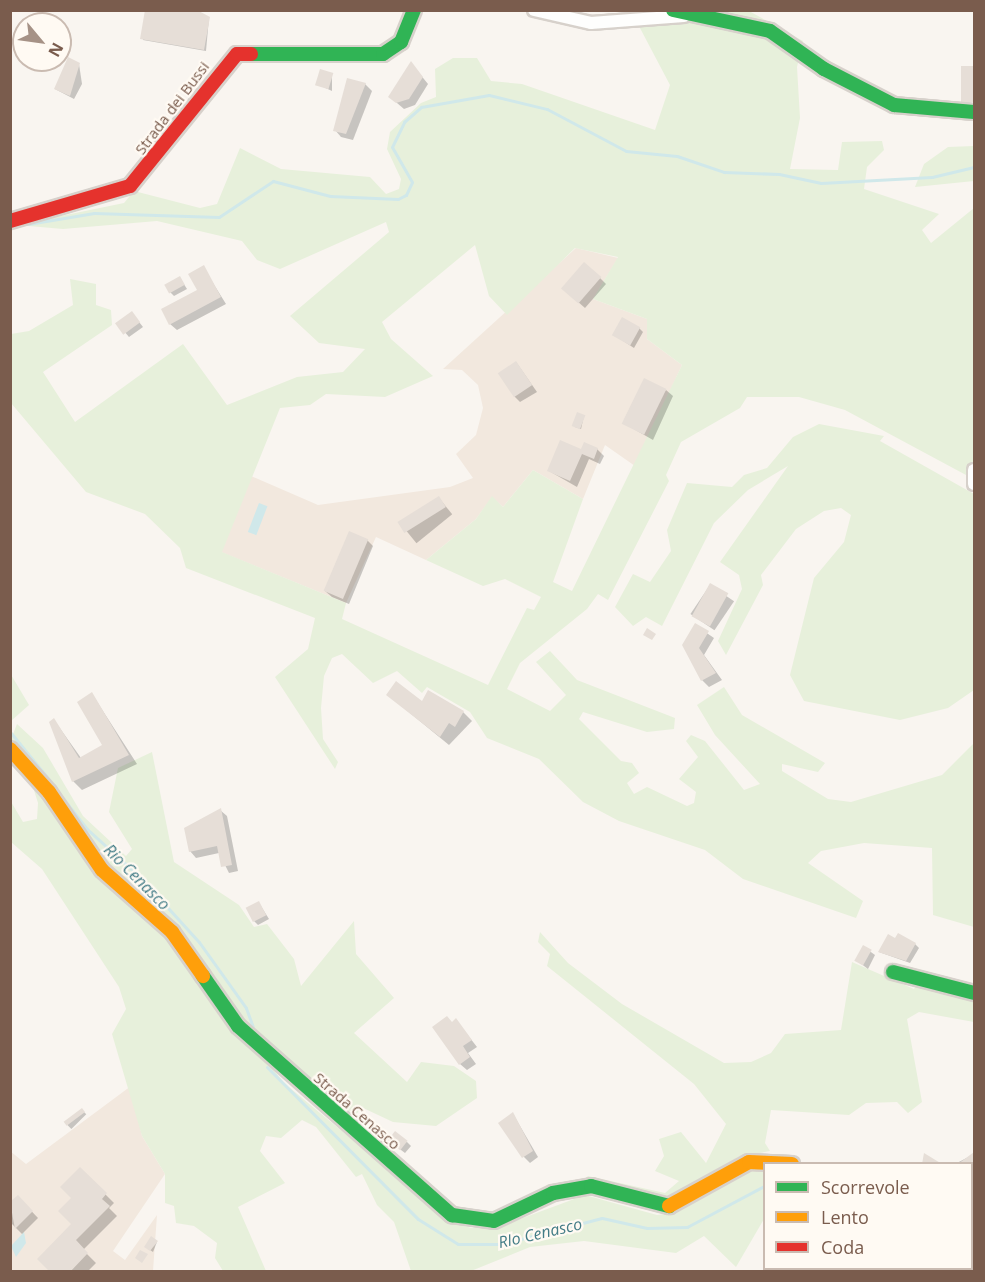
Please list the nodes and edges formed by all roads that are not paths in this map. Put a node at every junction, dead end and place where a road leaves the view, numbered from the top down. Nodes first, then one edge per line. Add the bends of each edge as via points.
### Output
1 (414, 10) edge
2 (534, 10) edge
3 (679, 13) edge
4 (975, 112) edge
5 (10, 221) edge
6 (975, 470) edge
7 (975, 484) edge
8 (10, 749) edge
9 (893, 972) dead end
10 (975, 993) edge
11 (763, 1163) edge

1 - 5 street, Strada dei Bussi via 401,42 383,54 237,54 130,186
2 - 3 street via 608,24
3 - 4 street via 758,26 894,105
6 - 7 street
8 - 11 street, Strada Cenasco via 49,792 102,870 172,932 238,1026 452,1215 494,1221 553,1193 591,1186 674,1207 724,1171 749,1162
9 - 10 street

